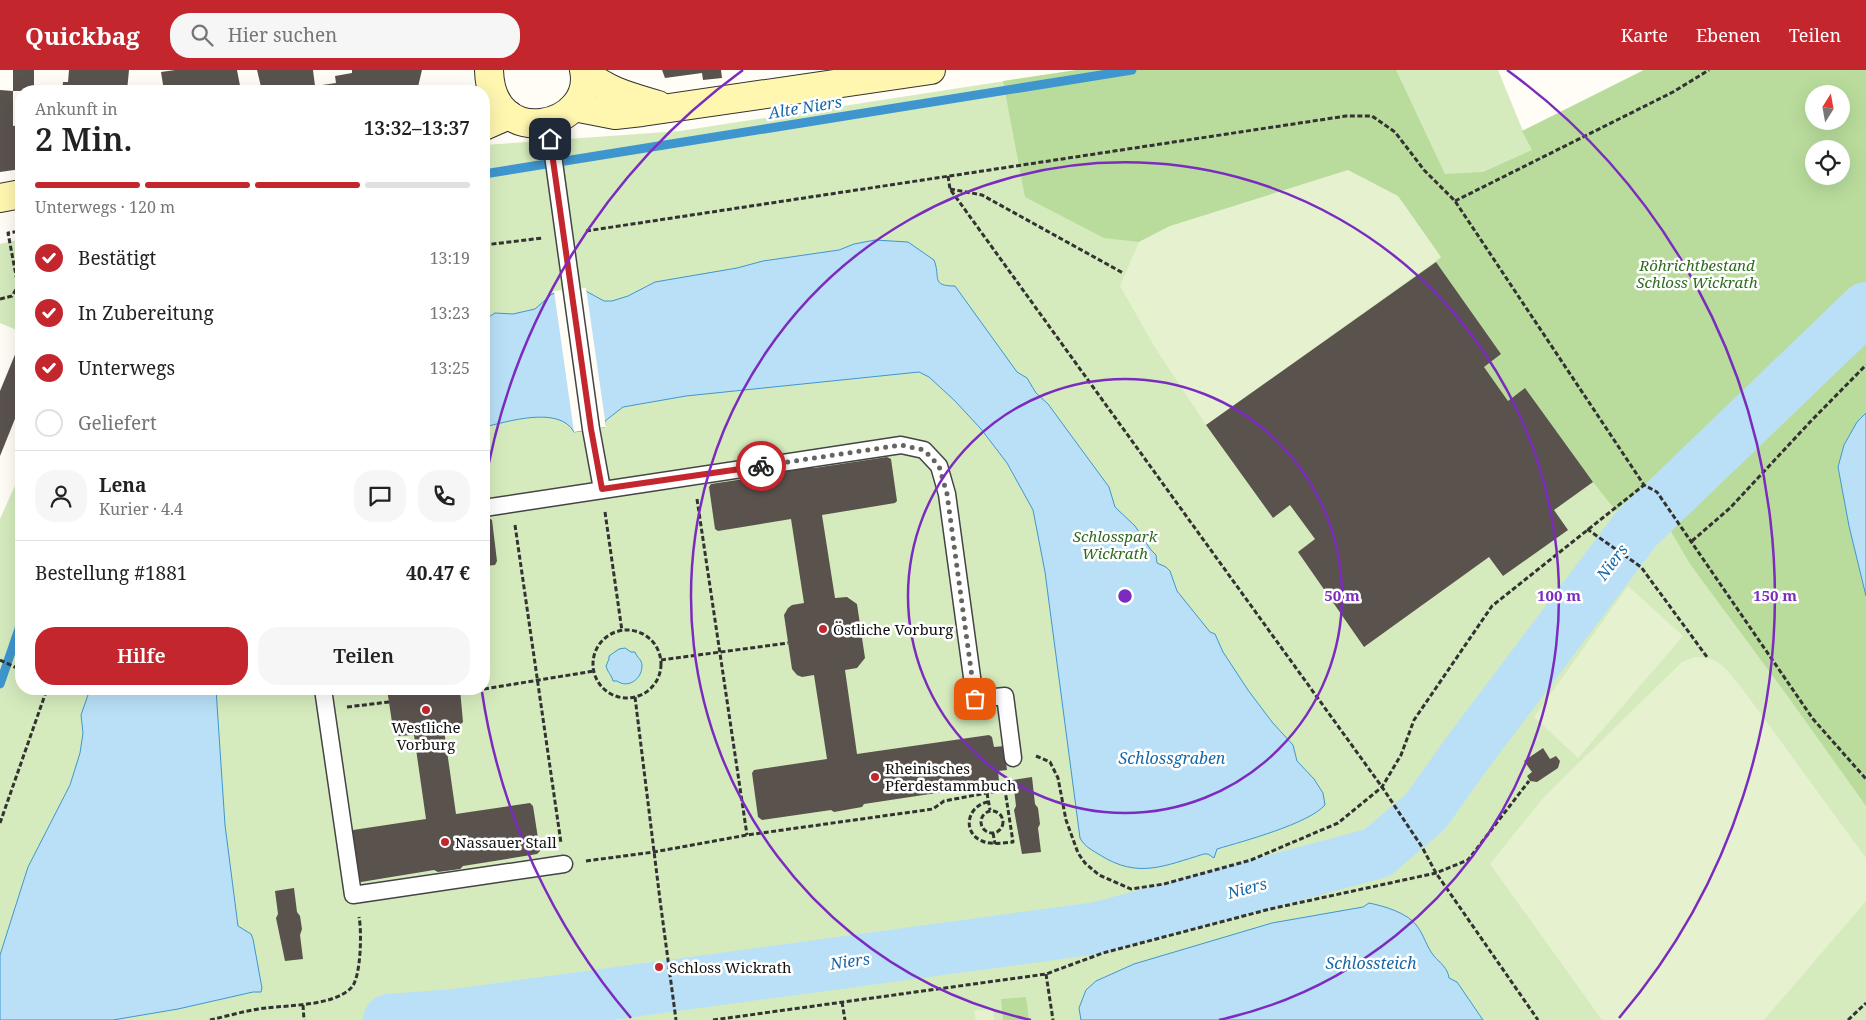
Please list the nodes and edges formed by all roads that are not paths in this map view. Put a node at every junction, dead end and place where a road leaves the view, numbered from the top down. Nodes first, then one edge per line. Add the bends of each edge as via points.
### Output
1 (489, 70) edge
2 (931, 70) edge
3 (585, 72) edge
4 (496, 106) edge
5 (574, 107) junction
6 (669, 108) junction
7 (547, 123) junction
8 (15, 195) edge
9 (0, 198) edge
10 (602, 489) junction
11 (490, 507) edge
12 (324, 695) edge
13 (1013, 758) road end
14 (564, 864) road end

1 - 4 main road
2 - 6 main road
3 - 5 main road via 582,91
3 - 6 main road via 618,94
4 - 7 main road via 519,120
5 - 6 main road via 615,115
5 - 7 main road
7 - 10 lane
8 - 9 main road
10 - 11 lane
10 - 13 lane via 901,445 924,450 939,466 947,494 975,699 1005,696
12 - 14 lane via 353,895

